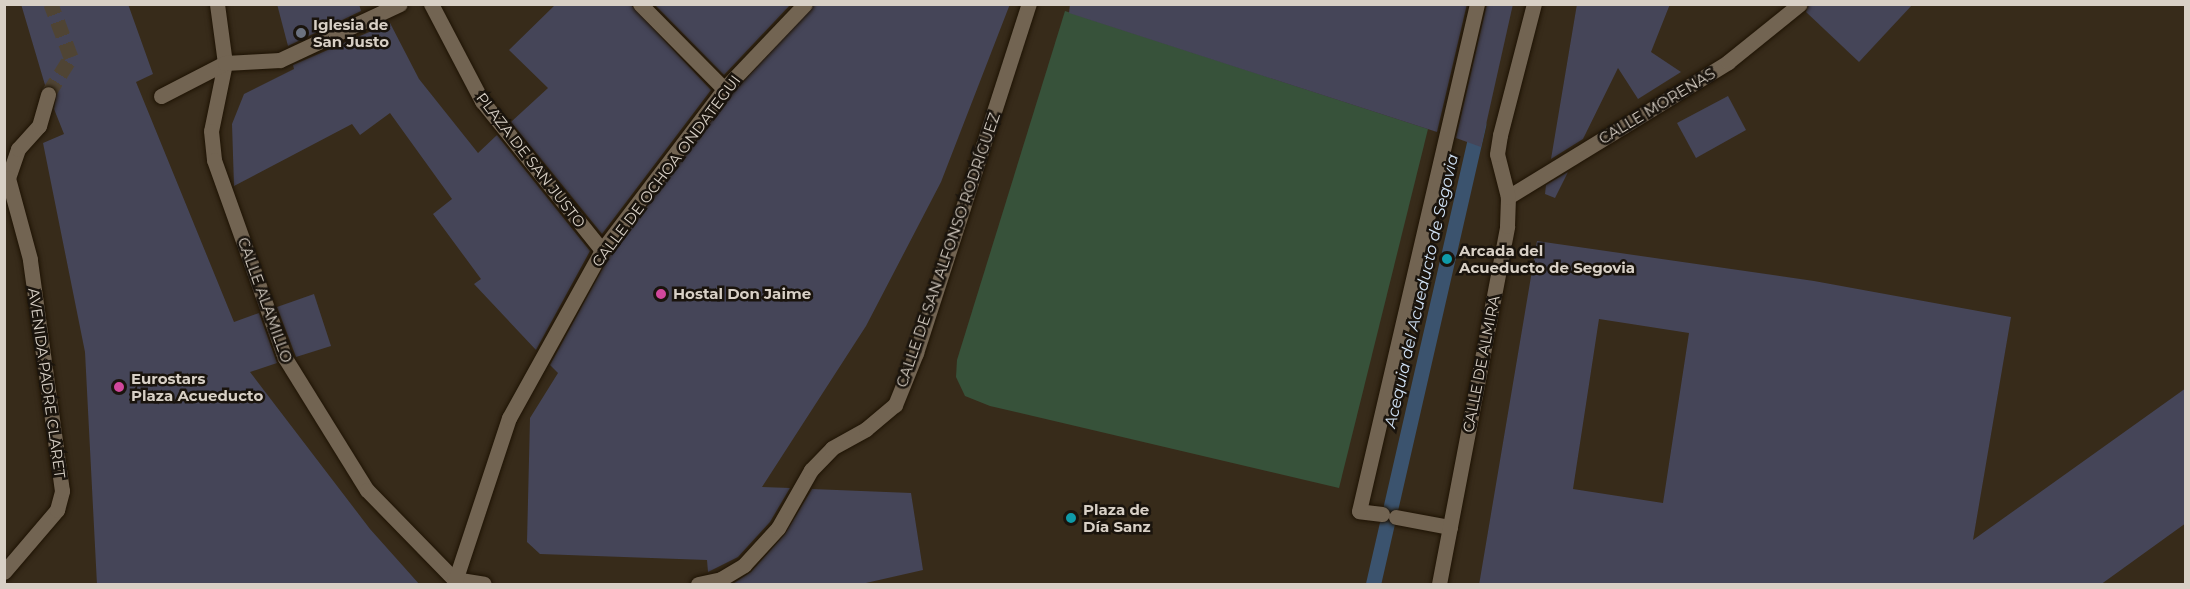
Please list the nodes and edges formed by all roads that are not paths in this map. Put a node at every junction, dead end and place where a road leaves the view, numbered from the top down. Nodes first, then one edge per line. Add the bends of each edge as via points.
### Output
1 (217, 4) edge
2 (400, 4) edge
3 (431, 4) edge
4 (640, 4) edge
5 (805, 4) edge
6 (1029, 4) edge
7 (1477, 4) edge
8 (1534, 4) edge
9 (1800, 4) edge
10 (225, 63) junction
11 (724, 89) junction
12 (48, 94) tunnel mouth
13 (160, 96) dead end
14 (6, 178) edge
15 (1508, 197) junction
16 (602, 250) junction
17 (1450, 526) junction
18 (4, 572) edge
19 (454, 582) edge
20 (484, 585) edge
21 (698, 585) edge
22 (1439, 585) edge

1 - 10 street, CALLE ALAMILLO
2 - 10 street via 280,60
3 - 16 street, PLAZA DE SAN JUSTO via 482,101
4 - 11 street
5 - 11 street, CALLE DE OCHOA ONDATEGUI
6 - 21 street, CALLE DE SAN ALFONSO RODRÍGUEZ via 916,353 895,405 818,463 778,528 744,565 721,579
7 - 17 street via 1359,511
8 - 15 street, CALLE DE ALMIRA via 1497,154
9 - 15 street, CALLE MORENAS via 1728,62
10 - 13 street
10 - 19 street, CALLE ALAMILLO via 211,131 214,160 285,358 367,490
11 - 16 street, CALLE DE OCHOA ONDATEGUI
12 - 14 street via 39,126 18,149
14 - 18 street, AVENIDA PADRE CLARET via 30,259 62,491 57,510
15 - 17 street, CALLE DE ALMIRA via 1502,260
16 - 19 street, CALLE DE OCHOA ONDATEGUI via 509,418
17 - 22 street, CALLE DE ALMIRA
19 - 20 street

